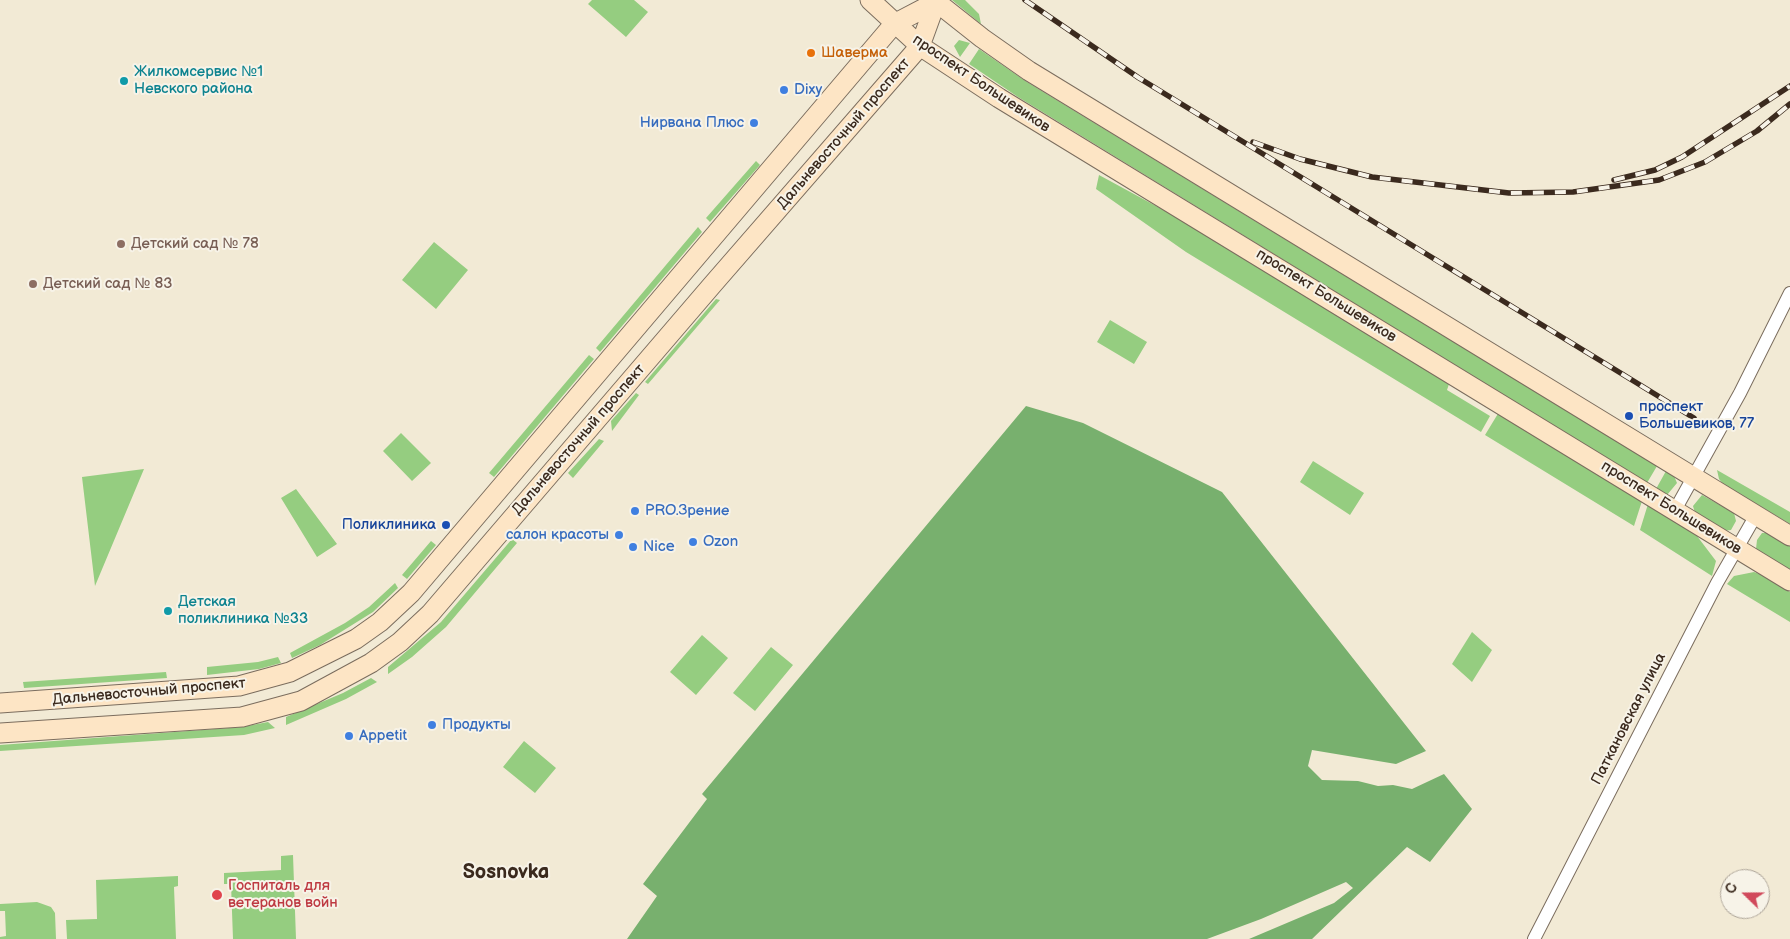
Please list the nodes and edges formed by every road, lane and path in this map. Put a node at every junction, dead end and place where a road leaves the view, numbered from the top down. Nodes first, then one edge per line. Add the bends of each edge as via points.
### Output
1 (870, 0) edge
2 (935, 1) edge
3 (894, 24) junction
4 (920, 46) junction
5 (1790, 293) edge
6 (1694, 478) junction
7 (1675, 510) junction
8 (1756, 515) junction
9 (1790, 536) edge
10 (1736, 548) junction
11 (1790, 581) edge
12 (0, 703) edge
13 (0, 733) edge
14 (1534, 939) edge

1 - 3 street, проспект Большевиков
2 - 3 street, Дальневосточный проспект
2 - 4 street, Дальневосточный проспект
2 - 6 street via 1029,71
3 - 4 street, проспект Большевиков
3 - 12 street, Дальневосточный проспект via 411,593 380,622 349,643 290,672 239,686
4 - 7 street, проспект Большевиков via 1066,140
4 - 13 street, Дальневосточный проспект via 436,607 400,642 338,683 301,701 242,717
5 - 6 street
6 - 7 street
6 - 8 street
7 - 10 street, проспект Большевиков
8 - 9 street
8 - 10 street, Паткановская улица
10 - 11 street, проспект Большевиков
10 - 14 street, Паткановская улица

